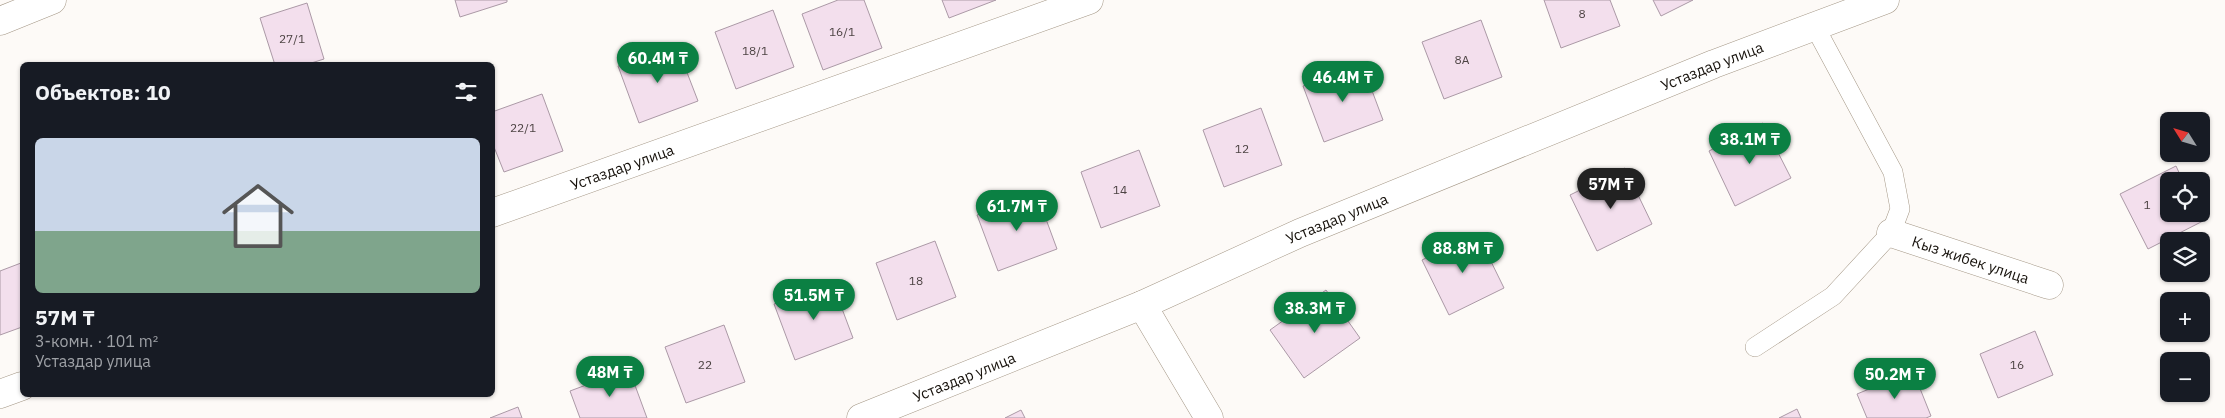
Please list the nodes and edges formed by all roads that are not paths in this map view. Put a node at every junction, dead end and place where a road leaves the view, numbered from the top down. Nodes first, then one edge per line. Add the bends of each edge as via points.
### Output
1 (52, 0) edge
2 (1089, 0) edge
3 (1885, 0) edge
4 (0, 21) edge
5 (1815, 27) junction
6 (495, 212) edge
7 (1891, 233) junction
8 (2049, 285) dead end
9 (1142, 305) junction
10 (1755, 347) dead end
11 (20, 387) edge
12 (0, 394) edge
13 (861, 418) edge
14 (1209, 418) edge

1 - 4 street
2 - 6 street, Устаздар улица
3 - 5 street, Устаздар улица
5 - 7 lane via 1893,172 1900,209
5 - 9 street, Устаздар улица via 1714,64 1309,230
7 - 8 street, Кыз жибек улица
7 - 10 lane via 1832,296
9 - 13 street, Устаздар улица
9 - 14 street
11 - 12 street

